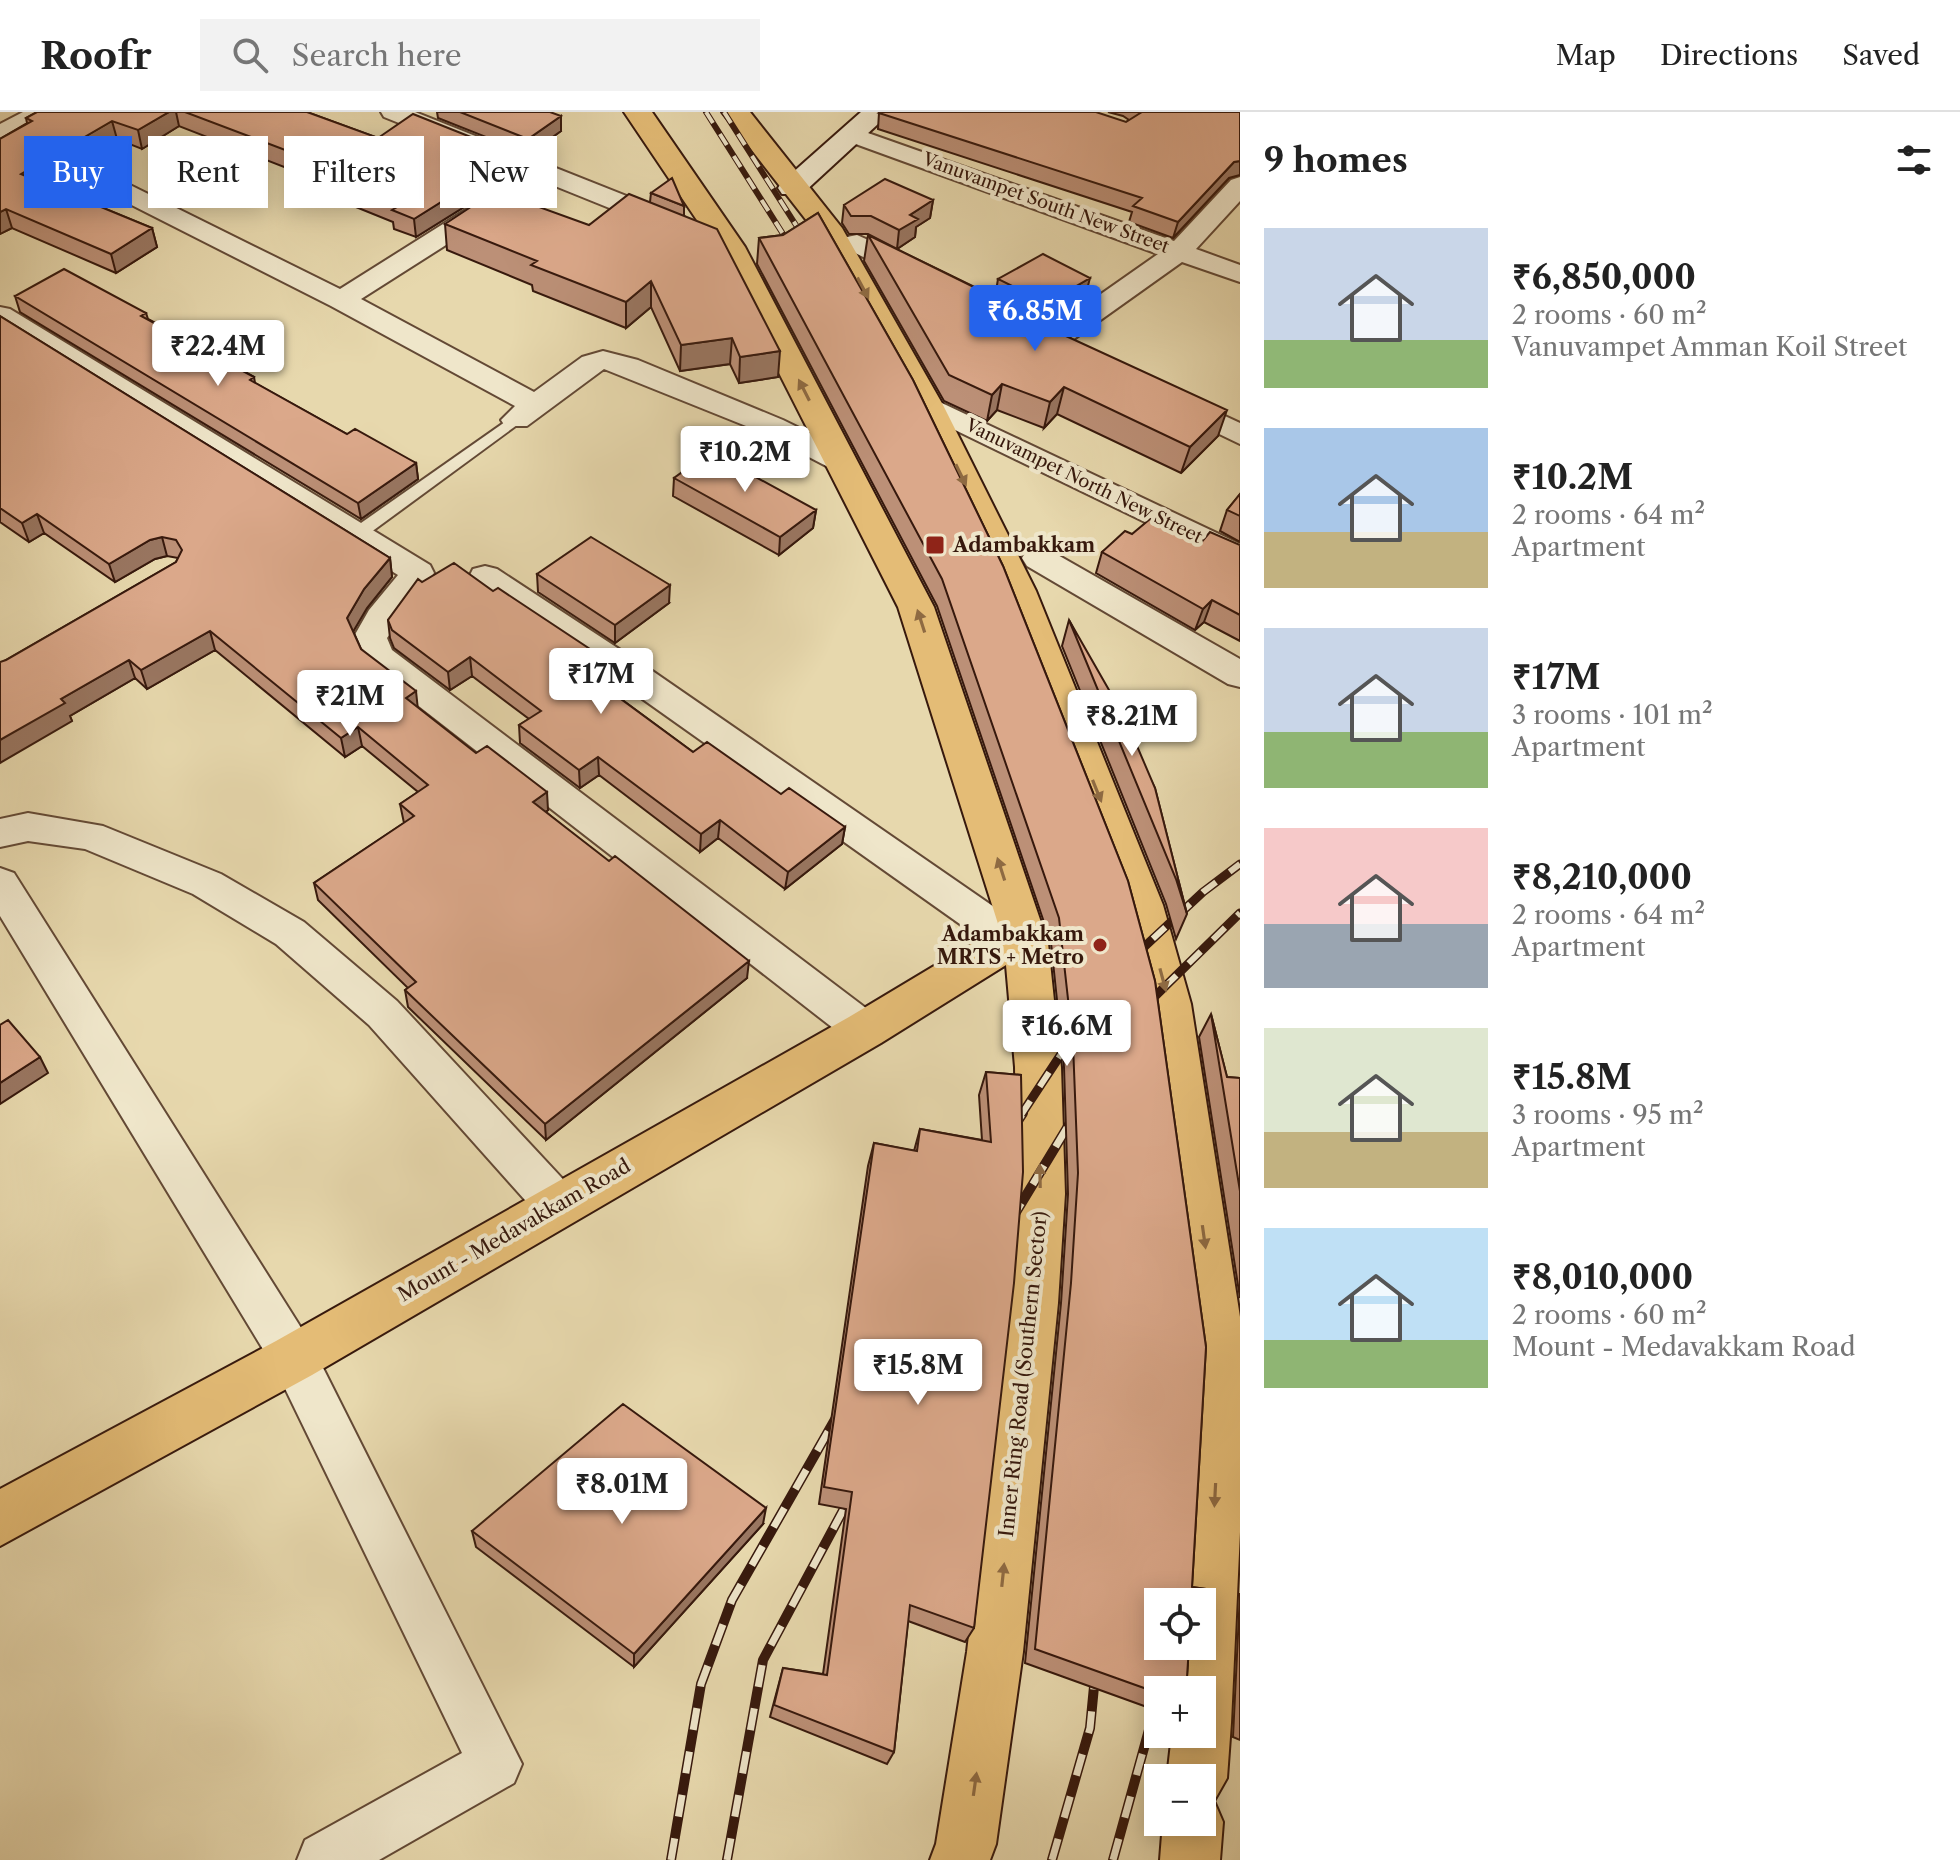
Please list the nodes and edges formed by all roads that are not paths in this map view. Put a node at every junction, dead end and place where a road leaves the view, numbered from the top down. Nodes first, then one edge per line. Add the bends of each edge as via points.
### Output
1 (41, 112) edge
2 (393, 112) edge
3 (638, 112) edge
4 (736, 112) edge
5 (877, 112) edge
6 (0, 134) edge
7 (851, 134) junction
8 (455, 136) edge
9 (557, 176) edge
10 (1240, 185) edge
11 (792, 188) junction
12 (132, 196) edge
13 (486, 208) edge
14 (857, 243) dead end
15 (730, 247) junction
16 (1180, 251) junction
17 (1240, 274) edge
18 (941, 284) edge
19 (341, 300) junction
20 (0, 315) edge
21 (1026, 326) edge
22 (1054, 340) junction
23 (1080, 354) edge
24 (1147, 387) edge
25 (927, 405) junction
26 (524, 414) junction
27 (1240, 435) edge
28 (841, 461) junction
29 (357, 534) junction
30 (1240, 557) edge
31 (1038, 558) dead end
32 (485, 577) dead end
33 (1240, 675) edge
34 (0, 833) edge
35 (0, 883) edge
36 (1019, 942) junction
37 (865, 1030) junction
38 (557, 1204) junction
39 (294, 1358) junction
40 (0, 1519) edge
41 (1205, 1676) edge
42 (1192, 1836) edge
43 (325, 1860) edge
44 (960, 1860) edge
45 (1190, 1860) edge

1 - 6 street
2 - 8 street
3 - 15 main road, Inner Ring Road (Southern Sector)
4 - 11 main road
5 - 7 street
7 - 11 street
7 - 16 street, Vanuvampet South New Street
9 - 15 street
10 - 16 street
11 -> 25 main road via 847,260
12 - 19 street
13 - 19 street
14 - 18 street
28 -> 15 main road, Inner Ring Road (Southern Sector)
16 - 17 street, Vanuvampet South New Street
16 - 22 street
19 - 26 street
20 - 29 street
21 - 22 street
22 - 23 street
24 - 27 street
25 - 30 street, Vanuvampet North New Street
25 -> 41 main road via 1018,591 1142,905 1169,1004 1222,1366
26 - 28 street via 592,363 613,362 772,426
26 - 29 lane
36 -> 28 main road, Inner Ring Road (Southern Sector) via 916,607
29 - 37 street via 418,573 370,638 378,657
31 - 33 street
32 - 36 street
34 - 38 street via 28,827 90,836 207,884 290,933 383,1013
35 - 39 street
36 - 37 main road, Mount - Medavakkam Road
44 -> 36 main road, Inner Ring Road (Southern Sector) via 995,1652 1041,1194 1038,1067
37 - 38 main road, Mount - Medavakkam Road
38 - 39 main road, Mount - Medavakkam Road
39 - 40 main road, Mount - Medavakkam Road
39 - 43 street via 495,1764
42 - 45 main road

